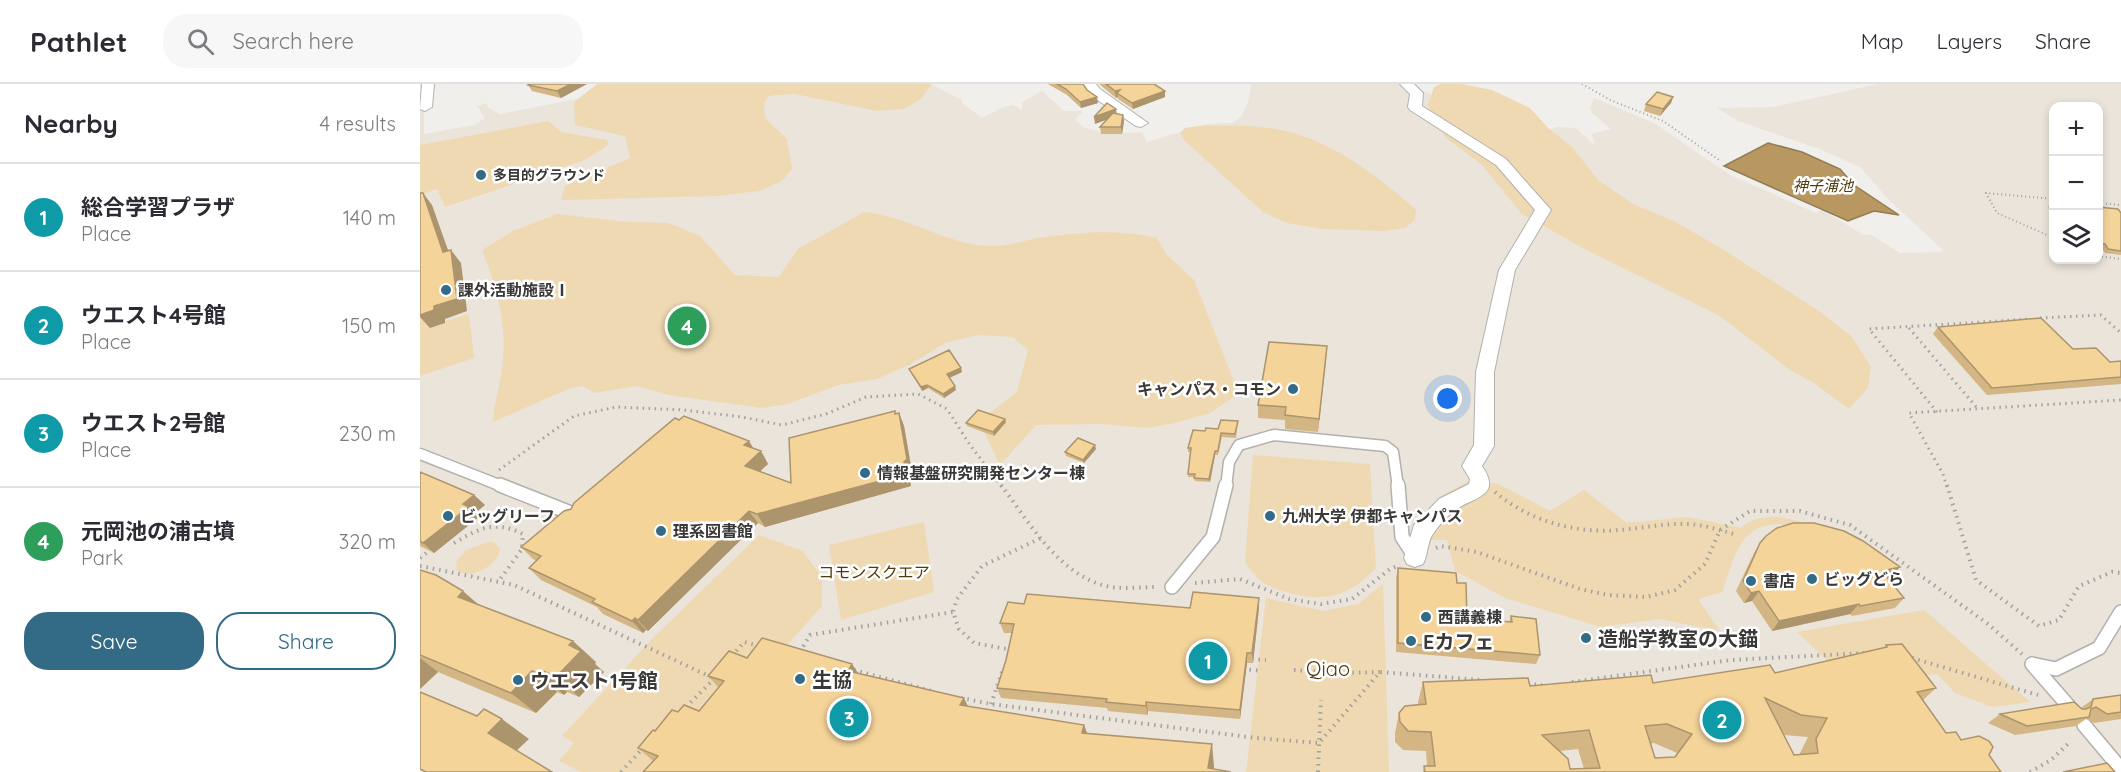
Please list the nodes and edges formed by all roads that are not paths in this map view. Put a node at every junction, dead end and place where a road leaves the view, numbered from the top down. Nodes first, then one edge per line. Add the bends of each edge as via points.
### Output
1 (428, 84) edge
2 (1089, 84) edge
3 (1406, 84) edge
4 (425, 107) dead end
5 (1141, 123) dead end
6 (420, 453) edge
7 (576, 515) edge
8 (1415, 558) joint
9 (1172, 587) road end
10 (2121, 612) edge
11 (2069, 707) edge
12 (2084, 725) edge
13 (2121, 768) edge

1 - 4 street
2 - 5 street
3 - 8 street via 1417,93 1416,107 1502,162 1543,210 1508,270 1485,372 1484,446 1472,466 1480,479 1479,488 1446,505 1422,531
6 - 7 lane
8 - 9 lane via 1402,537 1393,452 1385,446 1274,435 1239,446 1229,462 1213,537
10 - 11 lane via 2099,648 2056,669 2032,664
12 - 13 lane

